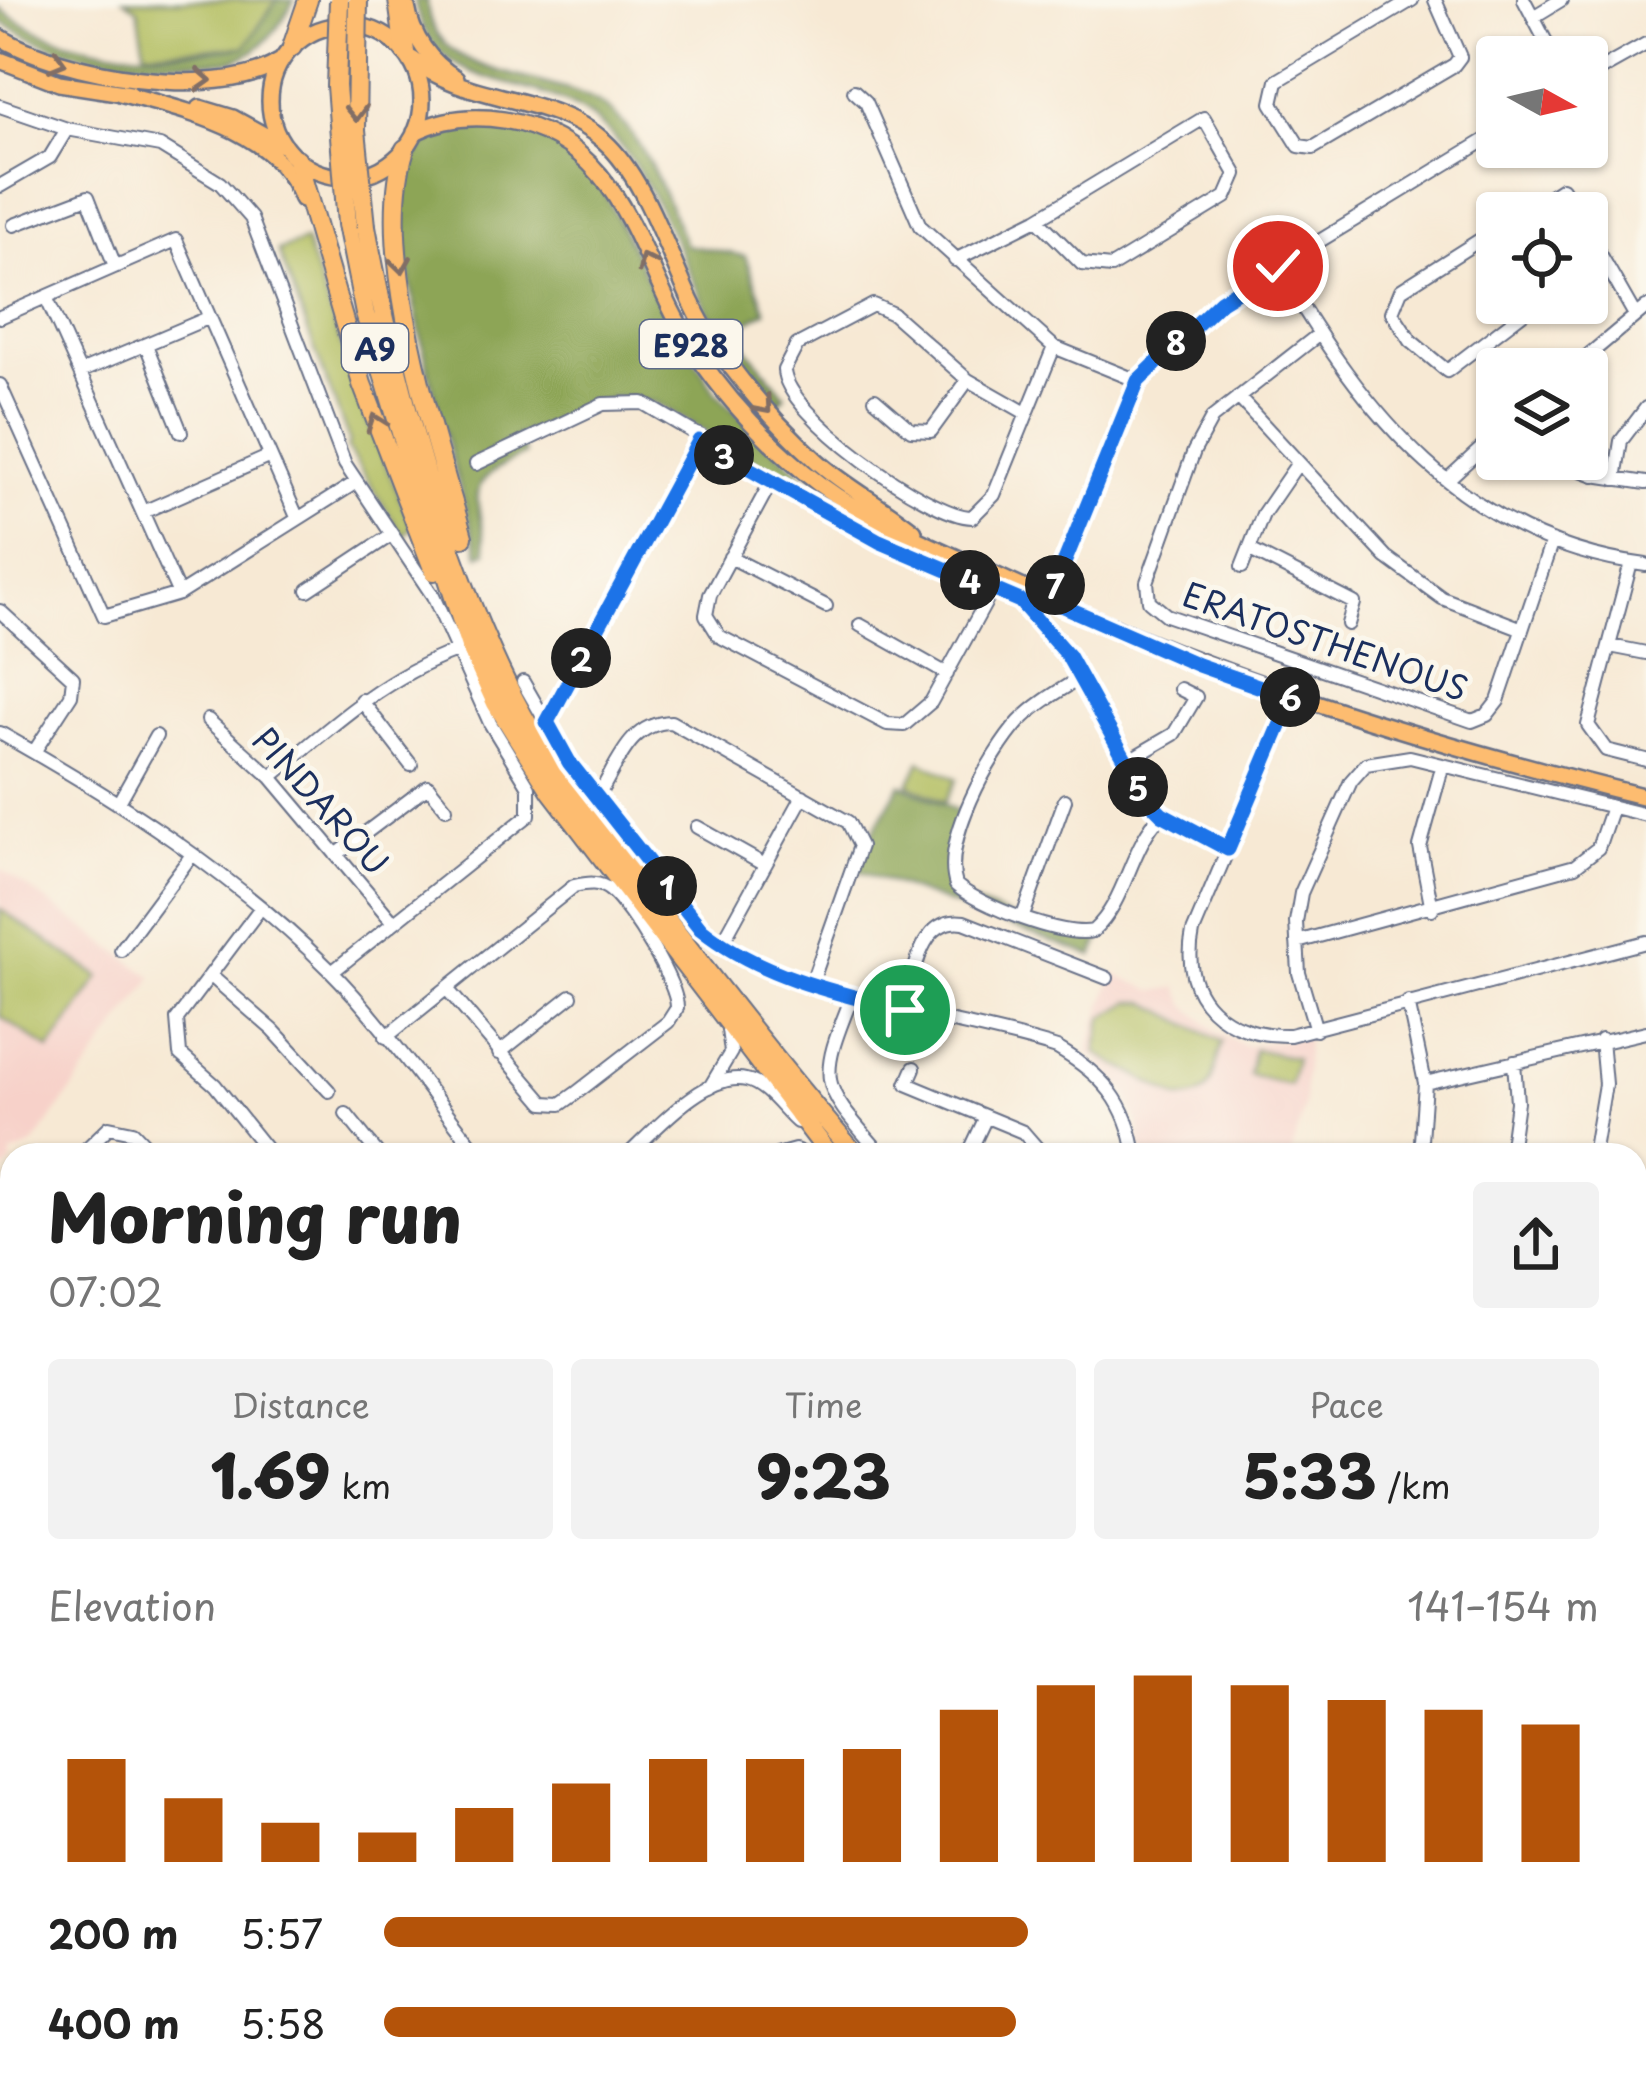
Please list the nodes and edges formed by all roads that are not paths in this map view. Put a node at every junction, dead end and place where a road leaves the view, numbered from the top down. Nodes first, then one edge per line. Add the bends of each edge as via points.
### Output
1 (308, 0) edge
2 (339, 0) edge
3 (358, 0) edge
4 (402, 0) edge
5 (1412, 0) edge
6 (1435, 0) edge
7 (1524, 0) edge
8 (1561, 0) edge
9 (1533, 16) junction
10 (1543, 36) edge
11 (0, 37) edge
12 (1646, 44) edge
13 (286, 54) junction
14 (408, 56) junction
15 (0, 60) edge
16 (1608, 65) edge
17 (854, 91) dead end
18 (120, 93) junction
19 (515, 101) junction
20 (0, 106) edge
21 (67, 129) junction
22 (410, 141) junction
23 (1476, 146) edge
24 (291, 153) junction
25 (0, 186) edge
26 (1037, 219) junction
27 (14, 225) dead end
28 (356, 225) junction
29 (1476, 242) edge
30 (956, 260) junction
31 (1608, 264) edge
32 (116, 266) junction
33 (1278, 266) junction
34 (330, 280) junction
35 (46, 297) junction
36 (1641, 311) edge
37 (0, 317) edge
38 (208, 318) junction
39 (1509, 324) edge
40 (1318, 335) junction
41 (146, 345) junction
42 (1054, 346) junction
43 (1597, 348) edge
44 (80, 372) junction
45 (968, 380) junction
46 (1138, 381) junction
47 (0, 385) edge
48 (1238, 397) junction
49 (875, 399) dead end
50 (1646, 408) edge
51 (1026, 412) junction
52 (182, 432) dead end
53 (699, 441) junction
54 (1476, 453) edge
55 (268, 457) junction
56 (1298, 463) junction
57 (476, 464) dead end
58 (1608, 477) edge
59 (1615, 479) junction
60 (1447, 480) junction
61 (771, 482) junction
62 (356, 483) junction
63 (1646, 483) edge
64 (142, 512) junction
65 (297, 517) junction
66 (391, 535) junction
67 (1552, 541) junction
68 (930, 544) junction
69 (1250, 550) junction
70 (730, 557) junction
71 (1631, 563) junction
72 (1646, 565) edge
73 (1242, 568) dead end
74 (993, 589) junction
75 (308, 590) dead end
76 (178, 594) junction
77 (1049, 600) junction
78 (826, 605) dead end
79 (0, 610) edge
80 (1348, 624) dead end
81 (860, 625) dead end
82 (1520, 628) junction
83 (1610, 646) junction
84 (472, 647) junction
85 (1646, 653) edge
86 (947, 674) junction
87 (1080, 678) junction
88 (524, 682) dead end
89 (1180, 689) dead end
90 (1292, 698) junction
91 (361, 700) junction
92 (208, 720) dead end
93 (547, 722) junction
94 (0, 733) edge
95 (156, 736) dead end
96 (34, 752) junction
97 (1646, 760) edge
98 (1126, 762) junction
99 (411, 765) dead end
100 (1442, 768) junction
101 (271, 777) junction
102 (598, 796) junction
103 (803, 796) junction
104 (1646, 797) edge
105 (1065, 800) dead end
106 (119, 802) junction
107 (1612, 807) junction
108 (446, 808) dead end
109 (1162, 814) junction
110 (1646, 814) edge
111 (697, 827) dead end
112 (1228, 849) junction
113 (336, 855) junction
114 (191, 856) junction
115 (763, 864) junction
116 (1432, 909) junction
117 (260, 910) junction
118 (1023, 916) junction
119 (392, 921) junction
120 (1297, 942) junction
121 (1646, 942) edge
122 (721, 945) junction
123 (121, 950) dead end
124 (332, 972) junction
125 (211, 976) junction
126 (1107, 978) dead end
127 (812, 982) junction
128 (448, 990) junction
129 (571, 996) dead end
130 (711, 997) junction
131 (852, 997) junction
132 (1408, 1002) junction
133 (905, 1010) junction
134 (1316, 1030) junction
135 (1646, 1032) edge
136 (386, 1037) junction
137 (1600, 1040) junction
138 (499, 1053) junction
139 (1514, 1062) junction
140 (914, 1068) dead end
141 (1424, 1083) junction
142 (710, 1088) junction
143 (328, 1091) dead end
144 (346, 1114) dead end
145 (985, 1119) junction
146 (92, 1143) edge
147 (143, 1143) edge
148 (261, 1143) edge
149 (369, 1143) edge
150 (470, 1143) edge
151 (643, 1143) edge
152 (813, 1143) edge
153 (815, 1143) edge
154 (845, 1143) edge
155 (872, 1143) edge
156 (974, 1143) edge
157 (1033, 1143) edge
158 (1132, 1143) edge
159 (1421, 1143) edge
160 (1511, 1143) edge
161 (1594, 1143) edge

1 - 13 highway
2 - 28 highway, A9, bridge via 336,86
3 -> 28 highway, A9, bridge
4 - 14 highway
4 - 19 main road via 413,30 445,70
5 - 6 street via 1277,81 1271,104 1299,146 1313,148 1454,65 1457,46
7 - 9 street
8 - 9 street
9 - 10 street
11 -> 13 main road via 88,70 211,82 247,78
12 - 16 street
13 - 14 main road via 325,27 347,24 380,32
13 - 24 main road via 271,113
14 - 19 main road, E928 via 445,82
14 - 22 main road via 422,91
15 - 18 main road via 59,83
17 - 30 street via 920,226
18 - 24 main road via 218,113
18 - 34 main road via 207,120 273,156 296,184
19 -> 68 main road, E928 via 562,115 604,142 636,184 685,295 762,406 818,462
20 - 21 street
21 - 25 street via 50,157
21 - 62 street via 160,146 220,183 251,218
22 - 24 main road via 378,170 350,177 311,169
68 -> 22 main road, E928 via 806,474 746,417 697,354 616,194 578,148 495,119 464,118
22 -> 84 highway via 394,216
23 - 33 street
24 - 34 highway
26 - 26 street via 1204,118 1236,174 1226,197 1111,267 1082,264
26 - 30 street
27 - 32 street via 88,197
28 - 84 highway, A9
29 - 39 street via 1401,290 1392,312 1447,371
30 - 42 street
31 - 36 street
32 - 35 street
32 - 38 street via 176,241
33 - 40 street
33 - 46 street via 1221,301
84 -> 34 highway via 396,477
35 - 37 street
35 - 44 street
36 - 43 street
38 - 41 street
38 - 55 street
40 - 48 street, ERATOSTHENOUS
40 - 60 street via 1403,446
41 - 44 street
41 - 52 street
42 - 46 street
42 - 51 street
44 - 64 street
45 - 49 street via 931,431 911,430
45 - 51 street
45 - 51 street via 874,305 797,345 784,370 795,399 834,434 913,494 960,518 988,506
46 - 77 street
47 - 76 street via 104,616
48 - 56 street
48 - 82 street, ERATOSTHENOUS via 1212,418 1193,452 1147,582 1149,601 1166,615 1472,721 1498,701
50 - 59 street via 1621,441
53 - 57 street via 643,404 620,401
53 - 61 street
53 - 93 street
54 - 60 street
55 - 64 street
55 - 65 street
56 - 69 street via 1263,514
56 - 82 street via 1385,557 1442,598
58 - 59 street
59 - 63 street
60 - 67 street
61 - 70 street
61 - 74 street via 879,542
62 - 65 street
62 - 66 street
64 - 76 street
65 - 76 street
66 - 75 street
66 - 84 street
67 - 71 street
67 - 82 street, ERATOSTHENOUS
68 - 77 main road, E928
69 - 73 street
69 - 80 street via 1338,590 1354,603
70 - 78 street
70 - 86 street via 706,615 719,637 887,724 919,716
71 - 72 street
71 - 83 street
74 - 86 street
74 - 87 street via 1035,614
77 - 90 main road, E928
79 - 96 street via 73,677 71,695
81 - 86 street
83 - 85 street
83 - 97 street via 1590,734 1606,750
84 - 91 street via 407,669
84 - 119 street via 490,723 533,803 529,815
84 - 130 highway, A9
87 - 98 street
87 - 118 street via 1017,724 979,785 955,846 956,885
88 - 93 street
89 - 98 street via 1196,697 1182,725
90 - 104 main road, E928
90 - 112 street
91 - 99 street
91 - 101 street
92 - 101 street, PINDAROU
93 - 102 street
94 - 96 street
95 - 106 street
96 - 106 street
98 - 109 street
100 - 107 street
100 - 116 street via 1420,847
100 - 120 street via 1381,758 1351,781 1301,893
101 - 113 street, PINDAROU
102 - 103 street via 634,734 650,722 671,722
102 - 122 street
103 - 115 street
103 - 127 street via 848,822 860,846
105 - 118 street
106 - 114 street
107 - 110 street
107 - 116 street via 1598,848 1575,866
108 - 113 street via 428,786
109 - 112 street
109 - 118 street via 1093,931 1068,932
111 - 115 street
112 - 134 street via 1192,932 1192,983 1218,1016 1248,1034
113 - 119 street, PINDAROU
114 - 117 street
114 - 123 street
115 - 122 street
116 - 120 street
117 - 124 street
117 - 125 street
119 - 124 street
120 - 134 street
121 - 132 street
122 - 127 street
124 - 136 street
125 - 143 street
125 - 148 street via 177,1019 175,1041
126 - 133 street via 944,921 925,945
127 - 131 street
128 - 136 street
128 - 138 street
128 - 138 street via 574,886 592,882 611,891 678,993 668,1022 561,1104 530,1093
129 - 138 street
130 - 142 street via 732,1044
130 - 153 highway, A9
130 - 154 highway, A9
131 - 133 street
131 - 155 street via 827,1079
132 - 134 street
132 - 141 street
133 - 158 street via 1022,1036 1085,1065 1125,1108
135 - 137 street
136 - 150 street
137 - 139 street
137 - 161 street via 1605,1084
139 - 141 street
139 - 160 street
140 - 145 street via 907,1084
141 - 159 street
142 - 151 street
142 - 152 street via 730,1080 760,1086
144 - 149 street
145 - 156 street
145 - 157 street
146 - 147 street via 109,1127

